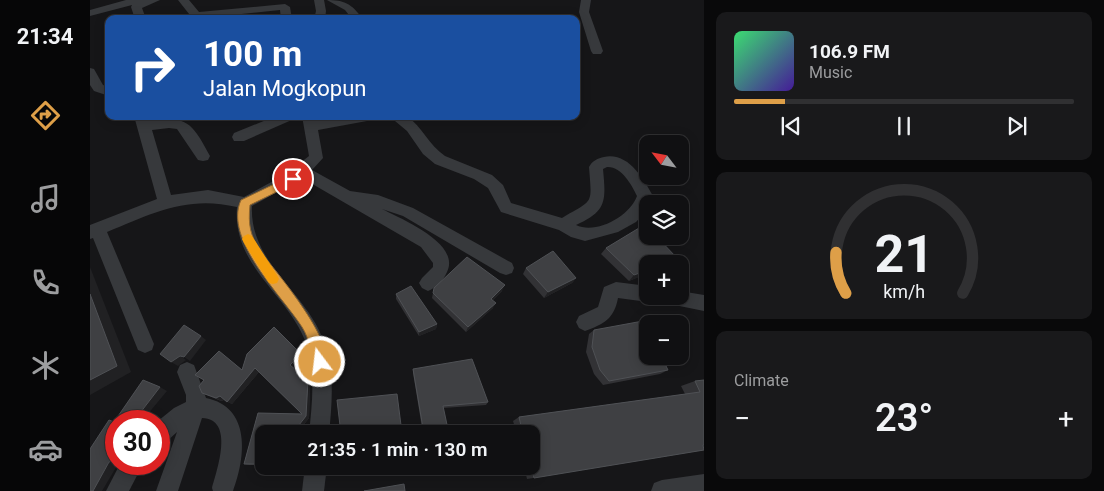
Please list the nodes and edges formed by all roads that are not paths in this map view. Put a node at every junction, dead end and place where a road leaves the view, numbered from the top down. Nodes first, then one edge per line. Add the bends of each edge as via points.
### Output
1 (138, 0) edge
2 (155, 0) edge
3 (183, 0) edge
4 (202, 0) edge
5 (319, 0) edge
6 (332, 0) edge
7 (586, 0) edge
8 (90, 13) edge
9 (139, 15) edge
10 (197, 15) edge
11 (199, 15) edge
12 (215, 15) edge
13 (286, 15) edge
14 (319, 15) edge
15 (355, 15) edge
16 (597, 51) dead end
17 (90, 72) edge
18 (105, 91) edge
19 (279, 120) edge
20 (329, 120) edge
21 (403, 120) edge
22 (143, 122) edge
23 (310, 122) edge
24 (239, 137) dead end
25 (202, 156) dead end
26 (303, 172) junction
27 (347, 197) junction
28 (166, 203) junction
29 (245, 203) junction
30 (564, 225) junction
31 (94, 231) edge
32 (506, 268) dead end
33 (428, 283) dead end
34 (639, 293) edge
35 (689, 300) edge
36 (704, 303) edge
37 (586, 322) dead end
38 (145, 344) dead end
39 (187, 372) dead end
40 (195, 408) junction
41 (170, 425) edge
42 (320, 425) edge
43 (126, 475) edge
44 (315, 475) edge
45 (704, 485) edge
46 (224, 488) dead end
47 (117, 491) edge
48 (167, 491) edge
49 (314, 491) edge
50 (662, 491) edge

1 - 8 street
2 - 9 lane via 136,6
3 - 10 street
4 - 11 street
5 - 14 street
6 - 15 street via 349,8
7 - 16 street via 584,12
12 - 13 street via 279,7 284,7
17 - 18 street via 98,88
19 - 24 lane
20 - 23 street
21 - 30 street via 439,159 492,183 506,208
22 - 25 street via 183,125
22 - 28 street
23 - 26 street via 316,158
26 - 27 street
26 - 29 street
27 - 32 street via 378,201 408,212
27 - 33 street via 435,248 442,257 442,268 438,276
28 - 29 street via 204,196
28 - 31 street
29 - 42 street via 243,222 248,240 277,285 308,324 316,343 322,394
30 - 30 street via 586,214 595,205 600,194 596,167 603,161 618,164 630,172 645,196 639,211 617,226 585,234 571,231
31 - 38 street
34 - 37 street via 616,290 610,293 604,313
35 - 36 street
39 - 40 street via 193,381
40 - 41 street
40 - 46 street via 212,408 230,426 233,446
40 - 48 street
43 - 47 street
44 - 49 street
45 - 50 street

